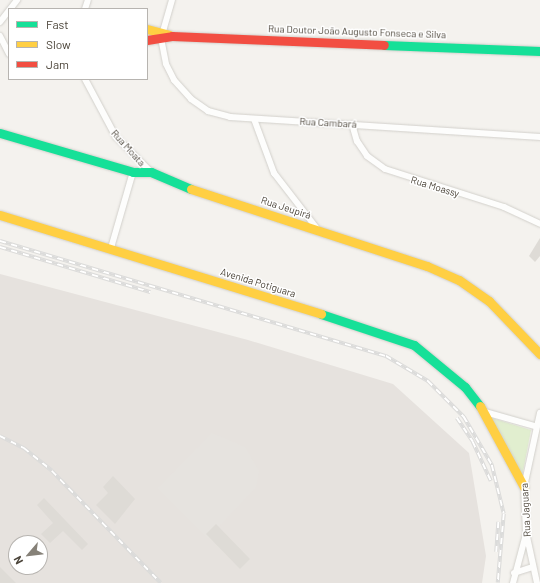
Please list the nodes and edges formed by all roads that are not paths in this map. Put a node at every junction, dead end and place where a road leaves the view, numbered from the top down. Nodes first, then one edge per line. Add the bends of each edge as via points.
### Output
1 (17, 0) edge
2 (172, 0) edge
3 (11, 8) edge
4 (8, 12) edge
5 (0, 22) edge
6 (148, 29) edge
7 (161, 35) junction
8 (0, 36) edge
9 (148, 40) edge
10 (540, 51) edge
11 (8, 52) edge
12 (86, 80) edge
13 (254, 119) junction
14 (352, 124) junction
15 (0, 133) edge
16 (540, 137) edge
17 (133, 172) junction
18 (151, 172) junction
19 (0, 215) edge
20 (540, 224) edge
21 (318, 230) junction
22 (111, 248) junction
23 (540, 354) edge
24 (485, 412) junction
25 (540, 413) edge
26 (534, 426) junction
27 (524, 487) junction
28 (526, 532) junction
29 (533, 567) junction
30 (514, 573) junction
31 (513, 583) edge
32 (537, 583) edge

1 - 3 street
2 - 7 street
4 - 5 street
6 - 7 street, Rua Doutor João Augusto Fonseca e Silva
7 - 9 street, Rua Doutor João Augusto Fonseca e Silva
7 - 10 street, Rua Doutor João Augusto Fonseca e Silva
7 - 13 street, Rua Cambará via 169,72 191,99 222,115
8 - 11 street
12 - 18 street, Rua Moata via 116,136
13 - 14 street, Rua Cambará
13 - 21 street via 274,173
14 - 16 street, Rua Cambará
14 - 20 street, Rua Moassy via 357,141 366,156 385,170 504,207
15 - 17 street, Rua Jeupirá
17 - 18 street, Rua Jeupirá
17 - 22 street
18 - 21 street, Rua Jeupirá via 172,183
19 - 22 street, Avenida Potiguara
21 - 23 street, Rua Jeupirá via 459,280 518,327
22 - 24 street, Avenida Potiguara via 408,343 451,373
24 - 26 street
24 - 27 street, Avenida Potiguara
25 - 26 street, Rua Jaguara
26 - 27 street, Rua Jaguara
27 - 28 street, Rua Jaguara
28 - 29 street, Rua Jaguara
28 - 30 street
29 - 30 street
29 - 32 street, Rua Jaguara
30 - 31 street

